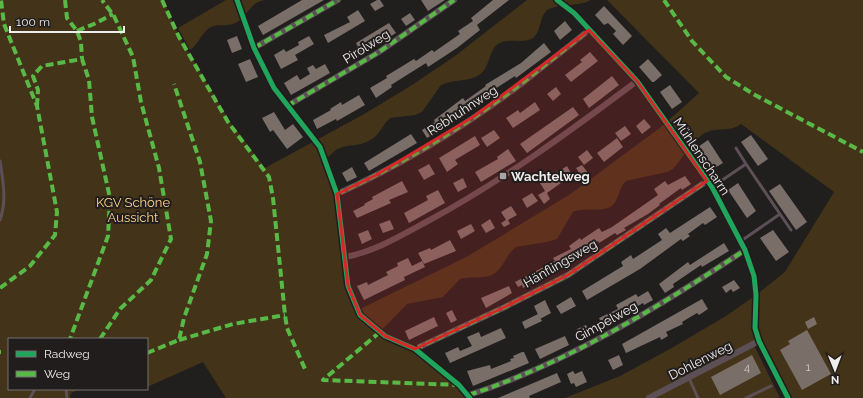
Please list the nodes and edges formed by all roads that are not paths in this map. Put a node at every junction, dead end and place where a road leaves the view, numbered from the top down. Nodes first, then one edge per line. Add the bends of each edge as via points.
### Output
1 (237, 0) edge
2 (338, 0) edge
3 (454, 0) edge
4 (557, 0) edge
5 (590, 30) junction
6 (254, 48) junction
7 (637, 82) junction
8 (287, 106) junction
9 (736, 148) dead end
10 (0, 161) edge
11 (746, 164) junction
12 (707, 181) junction
13 (712, 187) junction
14 (337, 194) junction
15 (780, 214) junction
16 (0, 220) edge
17 (791, 230) dead end
18 (741, 241) junction
19 (745, 250) junction
20 (344, 257) junction
21 (760, 342) junction
22 (415, 349) junction
23 (689, 378) junction
24 (771, 386) dead end
25 (469, 396) edge
26 (650, 398) edge
27 (698, 398) edge
28 (746, 398) edge
29 (788, 398) edge

1 - 6 street
2 - 6 street
3 - 8 street, Pirolweg via 379,52
4 - 5 street, Mühlenscharrn
5 - 7 street, Mühlenscharrn
5 - 14 street, Rebhuhnweg via 473,117 376,175
6 - 8 street via 274,88
7 - 12 street, Mühlenscharrn
7 - 20 street via 538,154 458,205 398,237 354,256
8 - 14 street via 320,147
9 - 11 lane
10 - 16 lane via 4,187 4,210
11 - 13 lane
11 - 15 lane
12 - 13 street, Mühlenscharrn
12 - 22 street, Hänflingsweg via 568,275
13 - 18 street, Mühlenscharrn
14 - 20 street
15 - 17 lane
15 - 18 lane
18 - 19 street, Mühlenscharrn
19 - 21 street, Mühlenscharrn via 754,276 755,328
19 - 25 street, Gimpelweg via 627,323 577,350
20 - 22 street via 348,286 360,315 385,336
21 - 23 street, Dohlenweg
21 - 29 street, Mühlenscharrn
22 - 25 street
23 - 26 street, Dohlenweg
23 - 27 lane
24 - 28 lane

